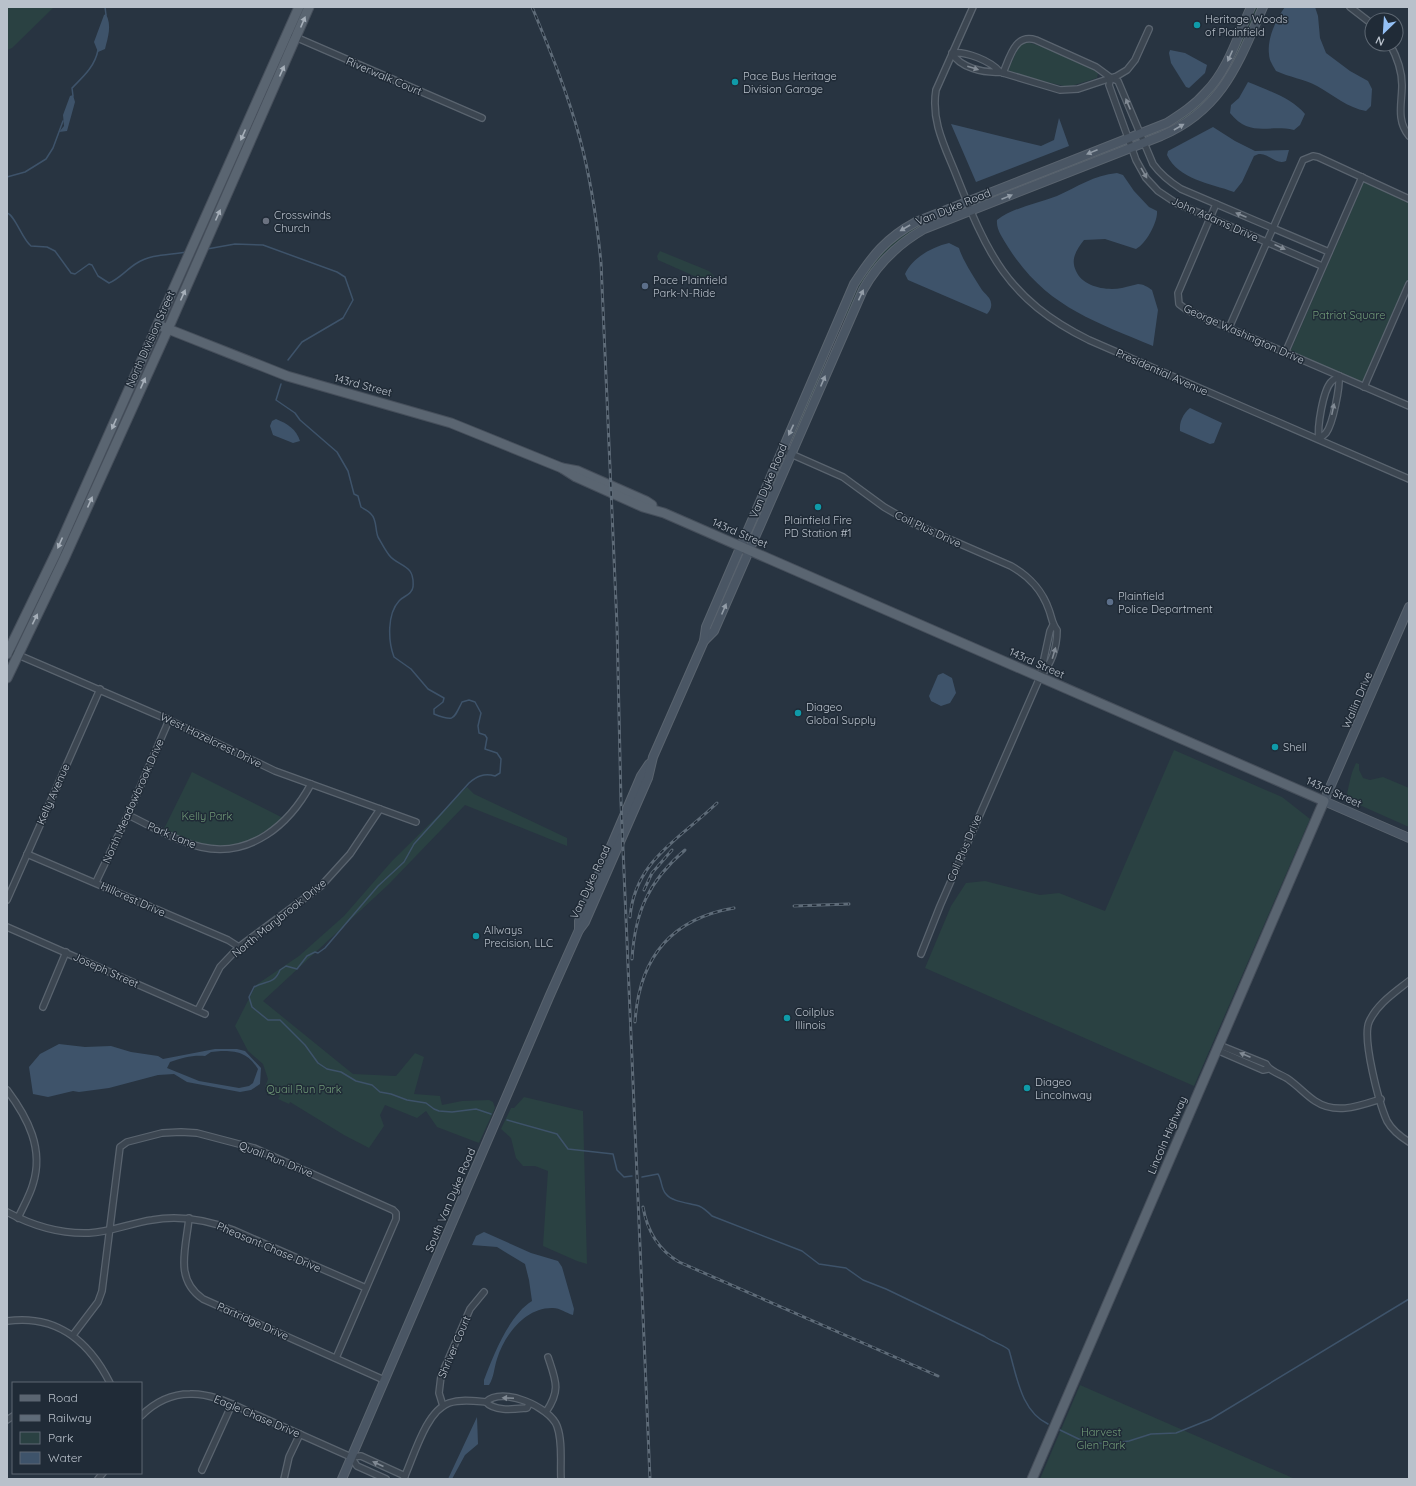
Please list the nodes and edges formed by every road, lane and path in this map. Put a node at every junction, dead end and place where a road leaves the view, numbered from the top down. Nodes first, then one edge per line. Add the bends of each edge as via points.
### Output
1 (299, 7) edge
2 (309, 7) edge
3 (973, 7) edge
4 (1251, 7) edge
5 (1263, 7) edge
6 (1350, 7) edge
7 (1364, 18) edge
8 (1149, 29) dead end
9 (287, 34) junction
10 (296, 38) junction
11 (1393, 52) edge
12 (952, 53) junction
13 (1001, 73) junction
14 (1111, 78) junction
15 (482, 118) dead end
16 (1140, 134) junction
17 (1409, 136) edge
18 (1129, 137) junction
19 (1144, 143) junction
20 (1132, 147) junction
21 (1362, 177) junction
22 (223, 181) junction
23 (232, 185) junction
24 (1409, 198) edge
25 (967, 202) junction
26 (1216, 204) junction
27 (971, 212) junction
28 (1210, 218) junction
29 (1273, 229) junction
30 (1267, 242) junction
31 (1329, 252) junction
32 (1322, 266) junction
33 (1409, 284) edge
34 (158, 325) junction
35 (1229, 328) junction
36 (168, 329) junction
37 (1285, 353) junction
38 (1339, 376) junction
39 (1364, 387) junction
40 (1409, 406) edge
41 (1319, 439) junction
42 (782, 450) junction
43 (791, 453) junction
44 (1409, 479) edge
45 (740, 546) junction
46 (750, 551) junction
47 (1409, 607) edge
48 (704, 642) junction
49 (8, 652) edge
50 (18, 654) junction
51 (1040, 677) junction
52 (7, 678) edge
53 (100, 689) junction
54 (169, 720) junction
55 (311, 784) junction
56 (1324, 801) junction
57 (380, 809) junction
58 (128, 815) junction
59 (416, 822) dead end
60 (1409, 838) edge
61 (27, 854) junction
62 (96, 882) junction
63 (7, 900) edge
64 (7, 927) edge
65 (579, 930) joint
66 (238, 947) junction
67 (66, 952) junction
68 (921, 954) dead end
69 (1409, 981) edge
70 (43, 1007) dead end
71 (198, 1010) junction
72 (205, 1014) dead end
73 (1218, 1047) junction
74 (7, 1090) edge
75 (1381, 1100) junction
76 (1409, 1142) edge
77 (7, 1212) edge
78 (18, 1218) junction
79 (189, 1218) junction
80 (108, 1231) junction
81 (366, 1288) junction
82 (484, 1292) dead end
83 (7, 1321) edge
84 (73, 1336) junction
85 (336, 1358) junction
86 (548, 1358) dead end
87 (384, 1380) junction
88 (109, 1382) edge
89 (486, 1402) junction
90 (232, 1404) junction
91 (529, 1404) junction
92 (443, 1406) junction
93 (546, 1412) junction
94 (142, 1415) edge
95 (300, 1434) junction
96 (351, 1457) junction
97 (202, 1470) dead end
98 (405, 1477) edge
99 (284, 1479) edge
100 (342, 1479) edge
101 (386, 1479) edge
102 (561, 1479) edge
103 (1032, 1479) edge

1 - 9 main road, North Division Street
10 -> 2 main road, North Division Street
3 - 12 street, Presidential Avenue
4 -> 16 street, Van Dyke Road via 1225,66 1208,91 1196,103 1167,123
19 -> 5 street, Van Dyke Road via 1193,120 1210,104 1232,76
6 - 7 street
8 - 14 street via 1133,64 1123,73
9 - 10 street, Riverwalk Court
9 -> 22 main road, North Division Street
10 - 15 street, Riverwalk Court
23 -> 10 main road, North Division Street
11 - 17 street via 1400,69 1402,84 1400,118
12 - 13 street via 960,52 995,66
12 -> 13 street via 956,60 966,66
12 - 25 street, Presidential Avenue via 936,90 935,118
13 - 14 street via 1064,90 1078,89
13 - 14 street, John Adams Drive via 1018,43 1028,38 1096,67
16 -> 14 street, John Adams Drive via 1118,81
14 - 18 street, John Adams Drive via 1109,85
16 - 18 street, Van Dyke Road
16 - 19 street, John Adams Drive
18 - 20 street, John Adams Drive
18 -> 25 street, Van Dyke Road
19 - 20 street, Van Dyke Road
19 - 26 street, John Adams Drive via 1153,164 1169,182
27 -> 20 street, Van Dyke Road
20 -> 28 street, John Adams Drive via 1146,178 1158,191 1176,203
21 - 24 street
21 - 29 street via 1318,157 1308,157 1299,166
21 - 31 street
22 - 23 main road
22 - 34 main road, North Division Street
36 -> 23 main road, North Division Street
25 - 27 street, Presidential Avenue
25 -> 42 street, Van Dyke Road via 907,227 870,258 851,290
26 - 28 street, George Washington Drive
29 -> 26 street, John Adams Drive
27 - 41 street, Presidential Avenue via 982,239 1006,277 1025,298 1068,330 1161,373
43 -> 27 street, Van Dyke Road via 844,330 875,270 895,249 915,235
28 - 30 street, John Adams Drive
28 - 35 street, George Washington Drive via 1177,300 1187,310
29 - 30 street
29 - 31 street, John Adams Drive
30 -> 32 street, John Adams Drive
30 - 35 street
31 - 32 street
32 - 37 street
33 - 39 street
34 - 36 main road, 143rd Street
34 -> 49 main road, North Division Street via 56,553
35 - 37 street, George Washington Drive
36 - 45 main road, 143rd Street via 266,369 451,423 562,468 578,471
50 -> 36 main road, North Division Street
37 - 38 street, George Washington Drive
38 - 39 street, George Washington Drive
41 -> 38 street via 1327,432 1340,387
38 - 41 street via 1330,382 1325,394 1318,429
39 - 40 street, George Washington Drive
41 - 44 street, Presidential Avenue
42 - 43 street, Coil Plus Drive
42 - 45 street, Van Dyke Road
43 - 46 street, Van Dyke Road
43 - 51 street, Coil Plus Drive via 843,477 894,514 1020,571 1044,598 1053,625
45 - 46 main road, 143rd Street
45 - 48 street, Van Dyke Road via 706,627
48 -> 46 street, Van Dyke Road via 714,631
46 - 51 main road, 143rd Street
47 - 56 street, Wallin Drive
48 - 65 street, Van Dyke Road via 622,838 585,922
49 - 50 street, West Hazelcrest Drive
50 - 52 main road, North Division Street
50 - 53 street, West Hazelcrest Drive
51 - 56 main road, 143rd Street
51 - 68 street, Coil Plus Drive via 945,892
53 - 54 street, West Hazelcrest Drive
53 - 61 street, Kelly Avenue
54 - 55 street, West Hazelcrest Drive via 276,771
54 - 58 street, North Meadowbrook Drive
55 - 57 street, West Hazelcrest Drive
55 - 58 street, Park Lane via 294,810 278,827 264,838 231,848 200,847
56 - 60 street, 143rd Street
56 - 73 main road, Lincoln Highway
57 - 59 street, West Hazelcrest Drive
57 - 66 street, North Marybrook Drive via 350,854 321,886
58 - 62 street, North Meadowbrook Drive
61 - 62 street, Hillcrest Drive
61 - 63 street, Kelly Avenue
62 - 66 street, Hillcrest Drive via 228,940
64 - 67 street, Joseph Street
65 - 87 street, South Van Dyke Road
66 - 71 street, North Marybrook Drive via 220,967
67 - 70 street
67 - 71 street, Joseph Street
69 - 75 street via 1385,1000 1373,1013 1368,1024 1369,1053
71 - 72 street, Joseph Street
73 - 75 street via 1266,1064 1314,1100 1328,1107 1346,1109
73 - 103 main road, Lincoln Highway
74 - 78 street via 34,1136 38,1156 33,1185
75 - 76 street via 1388,1121 1394,1130
77 - 78 street, Pheasant Chase Drive
78 - 80 street, Pheasant Chase Drive via 54,1231
79 - 80 street, Pheasant Chase Drive via 152,1220
79 - 81 street, Pheasant Chase Drive via 212,1222 233,1230
79 - 85 street, Partridge Drive via 183,1270 193,1292 203,1299
80 - 81 street, Quail Run Drive via 120,1147 127,1142 162,1133 197,1133 254,1148 393,1210 396,1219
80 - 84 street, Quail Run Drive via 102,1291 98,1302
81 - 85 street, Quail Run Drive
82 - 92 street, Shriver Court via 470,1309 441,1376 438,1393
83 - 84 street via 21,1319 51,1324
84 - 88 street via 96,1358
85 - 87 street, Partridge Drive
86 - 93 street via 557,1383 554,1400
87 - 96 street, South Van Dyke Road
91 -> 89 street via 527,1401 508,1397 490,1398
89 - 91 street via 489,1406 502,1409 527,1408
89 - 92 street via 457,1401
90 - 94 street, Eagle Chase Drive via 203,1395 178,1394 155,1404
90 - 95 street, Eagle Chase Drive
90 - 97 street
91 - 93 street
92 - 98 street via 431,1418
93 - 102 street via 555,1422 558,1432
95 - 96 street, Eagle Chase Drive
95 - 99 street via 289,1457
98 -> 96 street, Eagle Chase Drive via 361,1456
96 - 100 street, South Van Dyke Road
96 - 101 street, Eagle Chase Drive via 357,1466

